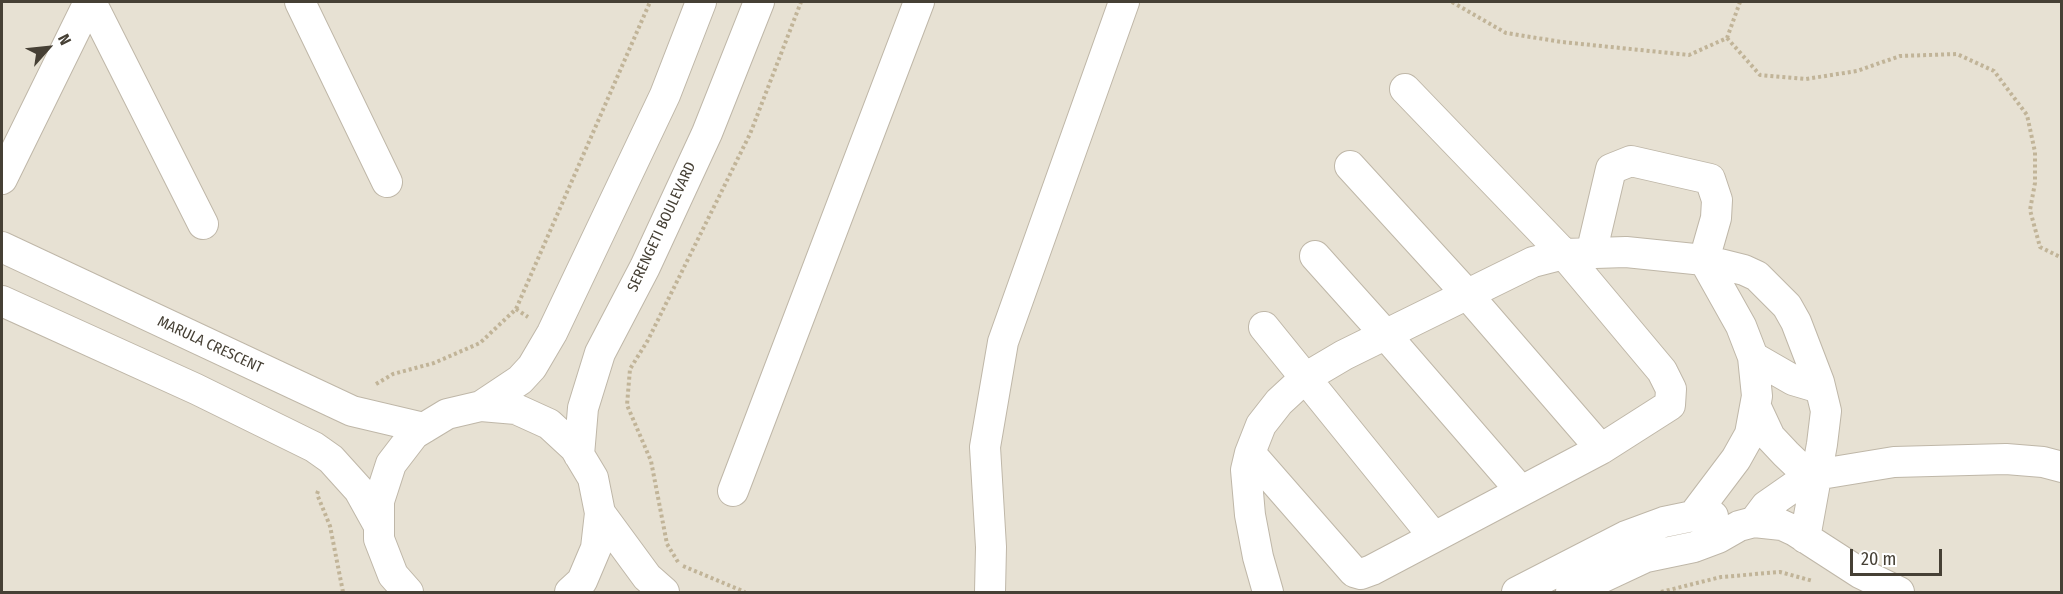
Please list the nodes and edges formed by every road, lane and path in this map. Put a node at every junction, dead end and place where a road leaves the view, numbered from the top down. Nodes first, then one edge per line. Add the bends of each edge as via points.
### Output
1 (90, 2) edge
2 (300, 2) edge
3 (650, 2) edge
4 (701, 2) edge
5 (759, 2) edge
6 (801, 2) edge
7 (919, 2) edge
8 (1124, 2) edge
9 (1452, 2) edge
10 (1740, 2) edge
11 (1727, 38) junction
12 (1405, 89) dead end
13 (1350, 166) dead end
14 (2, 179) edge
15 (387, 182) dead end
16 (203, 224) dead end
17 (2, 248) edge
18 (1578, 254) junction
19 (1315, 256) dead end
20 (2061, 258) edge
21 (1704, 260) junction
22 (78, 283) junction
23 (1466, 293) junction
24 (2, 301) edge
25 (57, 326) junction
26 (1264, 327) dead end
27 (1386, 334) junction
28 (1753, 357) junction
29 (1305, 378) junction
30 (1820, 388) junction
31 (481, 406) junction
32 (1756, 407) junction
33 (352, 411) junction
34 (424, 428) junction
35 (1601, 449) junction
36 (1250, 453) junction
37 (579, 455) junction
38 (331, 459) junction
39 (2061, 467) edge
40 (1812, 476) junction
41 (733, 491) dead end
42 (1521, 491) junction
43 (600, 513) junction
44 (1693, 516) junction
45 (1747, 524) junction
46 (379, 526) junction
47 (1434, 537) junction
48 (1805, 538) junction
49 (1821, 583) dead end
50 (344, 592) edge
51 (407, 592) edge
52 (570, 592) edge
53 (664, 592) edge
54 (744, 592) edge
55 (990, 592) edge
56 (1268, 592) edge
57 (1517, 592) edge
58 (1571, 592) edge
59 (1661, 592) edge
60 (1899, 592) edge

1 - 14 street
1 - 16 street
2 - 15 street
3 - 33 path via 516,309 480,343 434,363 393,374 370,387
4 - 31 street via 665,95 552,333 526,374
5 - 37 street, SERENGETI BOULEVARD via 707,133 600,353 583,408
6 - 54 path via 750,134 630,369 627,405 651,460 667,544 680,565
7 - 41 street
8 - 55 street via 1003,342 985,447
9 - 11 path via 1506,33 1562,42 1689,55
10 - 11 path
11 - 20 path via 1760,75 1806,79 1857,71 1900,56 1956,54 1994,71 2027,115 2035,152 2030,210 2040,247
12 - 18 street
13 - 23 street
17 - 22 street, MARULA CRESCENT
18 - 21 street via 1626,252
18 - 21 street via 1611,169 1631,161 1710,179 1717,200 1716,218
18 - 23 street via 1533,262
18 - 35 street via 1671,389 1670,405
19 - 27 street
21 - 28 street via 1741,326
21 - 30 street via 1757,276 1787,306
22 - 25 street
22 - 33 street, MARULA CRESCENT
23 - 27 street
23 - 35 street
24 - 25 street
25 - 38 street via 196,389
26 - 29 street
27 - 29 street
27 - 42 street
28 - 30 street via 1793,380
28 - 32 street
29 - 36 street via 1261,425
29 - 47 street
30 - 40 street via 1826,411
31 - 34 street via 447,414
31 - 37 street via 516,409 549,424
32 - 40 street via 1770,437
32 - 44 street via 1750,434 1736,459
33 - 34 street, MARULA CRESCENT
34 - 46 street via 414,434 391,464 379,501
35 - 42 street
36 - 47 street via 1354,572 1372,570
36 - 56 street via 1246,470 1250,515
37 - 43 street via 593,478
38 - 46 street via 358,490
38 - 50 path via 317,494 330,526
39 - 40 street via 2006,459 1894,462
40 - 45 street via 1766,506
40 - 48 street
42 - 47 street
43 - 52 street via 596,548 582,581
43 - 53 street via 647,577
44 - 45 street via 1718,516
44 - 57 street via 1626,536
45 - 48 street via 1782,525
45 - 58 street via 1695,548 1646,557
46 - 51 street via 393,575
48 - 60 street
49 - 59 path via 1780,572 1721,577

